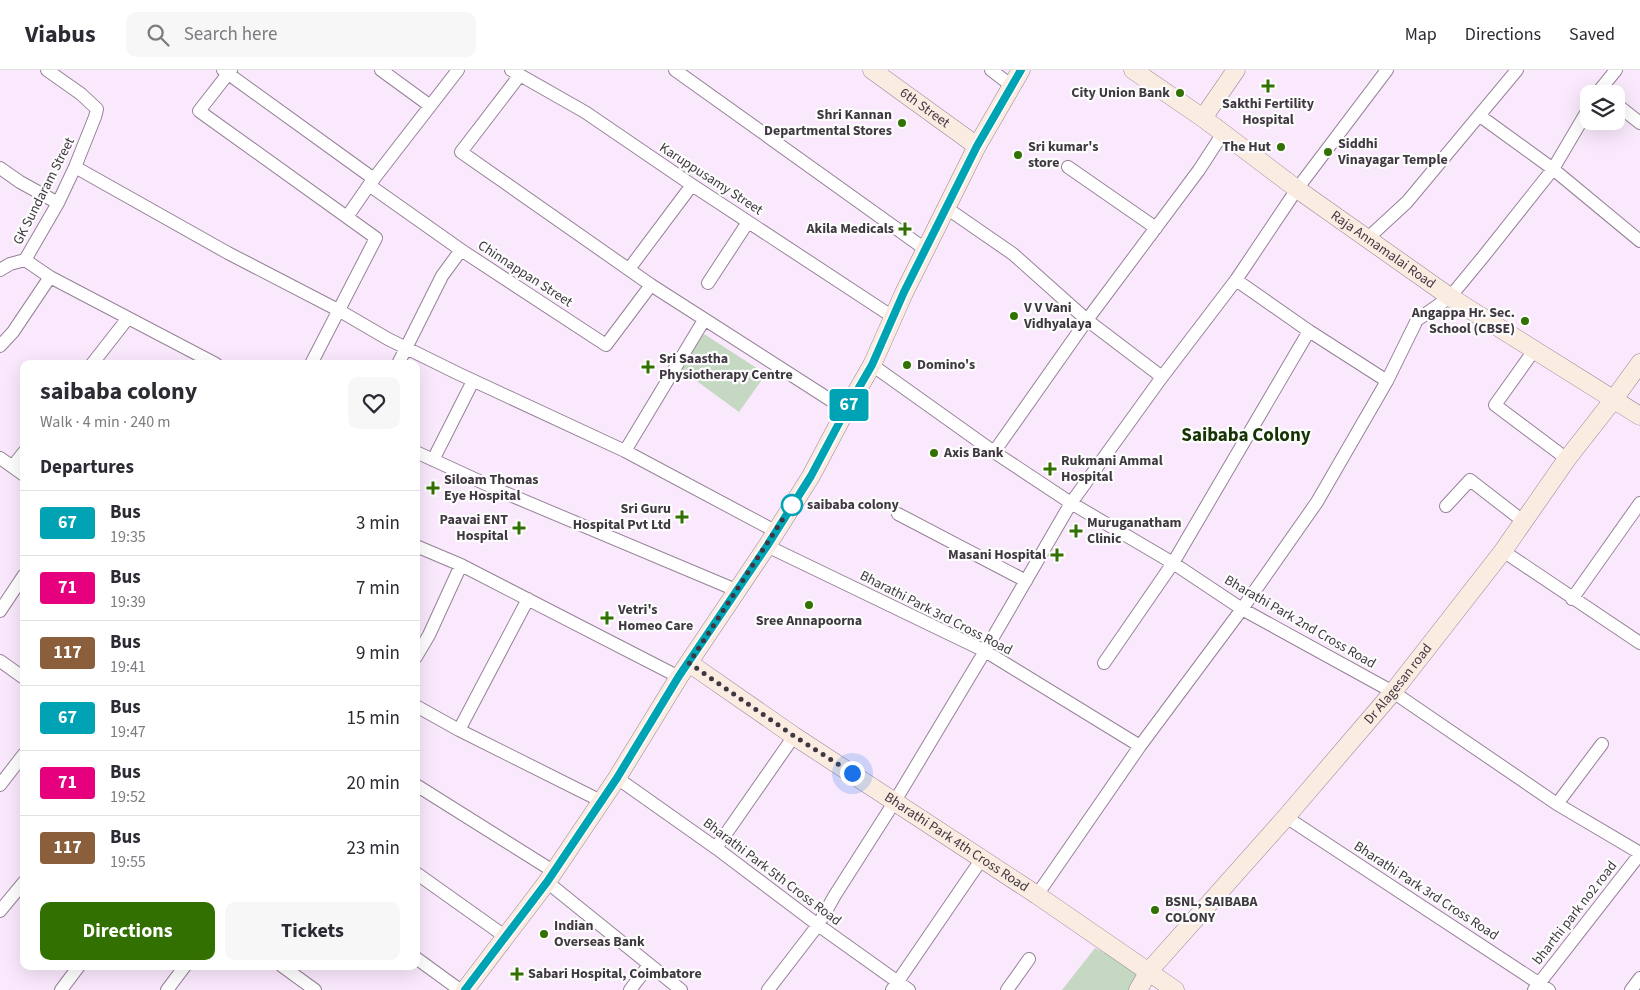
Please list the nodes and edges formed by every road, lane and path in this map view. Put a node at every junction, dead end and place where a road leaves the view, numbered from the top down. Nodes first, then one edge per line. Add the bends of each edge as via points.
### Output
1 (47, 70) edge
2 (381, 70) edge
3 (458, 70) edge
4 (675, 70) edge
5 (872, 70) edge
6 (991, 70) edge
7 (1021, 70) edge
8 (1133, 70) edge
9 (1236, 70) edge
10 (1387, 70) edge
11 (1517, 70) edge
12 (1616, 70) edge
13 (227, 71) edge
14 (515, 73) edge
15 (1606, 85) edge
16 (1012, 86) junction
17 (429, 106) junction
18 (1625, 111) edge
19 (1480, 116) junction
20 (1203, 118) junction
21 (1580, 123) edge
22 (1640, 123) edge
23 (1223, 133) junction
24 (977, 146) junction
25 (75, 166) junction
26 (1068, 167) dead end
27 (0, 168) edge
28 (1553, 169) junction
29 (371, 182) junction
30 (692, 185) junction
31 (1297, 189) junction
32 (58, 202) junction
33 (945, 207) junction
34 (347, 217) junction
35 (748, 222) junction
36 (1156, 228) junction
37 (1368, 238) junction
38 (1640, 241) edge
39 (925, 249) junction
40 (461, 250) junction
41 (25, 260) junction
42 (629, 269) junction
43 (0, 270) edge
44 (50, 277) junction
45 (1236, 280) junction
46 (708, 283) dead end
47 (650, 285) junction
48 (1450, 297) junction
49 (340, 311) junction
50 (893, 317) junction
51 (128, 318) junction
52 (704, 320) junction
53 (1087, 320) junction
54 (1309, 331) junction
55 (0, 346) edge
56 (406, 348) junction
57 (1535, 349) junction
58 (95, 360) edge
59 (205, 360) edge
60 (313, 360) edge
61 (400, 360) edge
62 (1640, 363) edge
63 (872, 365) junction
64 (1162, 377) junction
65 (1387, 380) junction
66 (473, 381) junction
67 (1614, 399) junction
68 (846, 410) junction
69 (1640, 416) edge
70 (625, 452) junction
71 (994, 452) junction
72 (420, 454) edge
73 (20, 457) edge
74 (0, 458) edge
75 (1567, 459) junction
76 (433, 460) junction
77 (13, 466) junction
78 (20, 472) edge
79 (1071, 503) junction
80 (1640, 503) edge
81 (1446, 506) dead end
82 (898, 514) dead end
83 (1523, 522) junction
84 (771, 538) junction
85 (420, 548) edge
86 (1503, 551) junction
87 (1172, 563) junction
88 (461, 565) junction
89 (1026, 581) junction
90 (736, 590) junction
91 (19, 591) edge
92 (528, 599) junction
93 (1572, 599) junction
94 (1242, 609) junction
95 (0, 611) edge
96 (1640, 643) edge
97 (420, 650) edge
98 (984, 652) junction
99 (0, 661) edge
100 (1104, 663) dead end
101 (684, 670) junction
102 (20, 675) edge
103 (1393, 692) junction
104 (420, 708) edge
105 (459, 730) junction
106 (794, 736) junction
107 (1602, 744) dead end
108 (1140, 746) junction
109 (20, 759) edge
110 (617, 778) junction
111 (0, 785) edge
112 (420, 788) edge
113 (601, 801) junction
114 (895, 801) junction
115 (1557, 804) junction
116 (1286, 817) junction
117 (716, 848) junction
118 (1640, 854) edge
119 (981, 860) junction
120 (420, 876) edge
121 (550, 876) junction
122 (20, 887) edge
123 (1037, 896) junction
124 (0, 911) edge
125 (818, 925) junction
126 (506, 937) junction
127 (1029, 959) dead end
128 (420, 961) edge
129 (649, 965) junction
130 (76, 970) edge
131 (182, 970) edge
132 (288, 970) edge
133 (1149, 971) junction
134 (1640, 978) edge
135 (895, 986) edge
136 (1541, 988) edge
137 (61, 990) edge
138 (167, 990) edge
139 (315, 990) edge
140 (460, 990) edge
141 (465, 990) edge
142 (630, 990) edge
143 (681, 990) edge
144 (768, 990) edge
145 (909, 990) edge
146 (1007, 990) edge
147 (1138, 990) edge
148 (1175, 990) edge
149 (1631, 990) edge

1 - 25 street, GK Sundaram Street via 96,109
2 - 17 street
3 - 17 street
4 - 39 street
5 - 24 street, 6th Street
6 - 16 street
7 - 16 street
8 - 20 street, Raja Annamalai Road
9 - 20 street
10 - 31 street
11 - 19 street
12 - 15 street
13 - 29 street, Chinnappan Street
13 - 34 street via 199,111
14 - 30 street, Karuppusamy Street via 585,112
14 - 42 street via 461,152
16 - 24 street
17 - 29 street
18 - 22 street
19 - 28 street
19 - 37 street via 1407,202
20 - 23 street, Raja Annamalai Road
21 - 28 street
23 - 31 street, Raja Annamalai Road
23 - 36 street
24 - 33 street
25 - 32 street, GK Sundaram Street
25 - 49 street, Bharathi Park 3rd Cross Road via 228,254
26 - 36 street
27 - 32 street
28 - 38 street
28 - 48 street
29 - 34 street
29 - 40 street, Chinnappan Street
30 - 35 street, Karuppusamy Street
30 - 42 street
31 - 37 street, Raja Annamalai Road
31 - 45 street
32 - 41 street, GK Sundaram Street
33 - 39 street
33 - 53 street via 1013,254
34 - 49 street via 376,238
35 - 46 street
35 - 50 street, Karuppusamy Street
36 - 53 street
37 - 48 street, Raja Annamalai Road
39 - 50 street
40 - 47 street, Chinnappan Street via 606,345
40 - 56 street via 442,276
41 - 43 street
41 - 44 street, GK Sundaram Street
42 - 47 street
44 - 51 street, GK Sundaram Street
44 - 55 street
45 - 54 street
45 - 64 street
47 - 52 street
48 - 57 street, Raja Annamalai Road
48 - 65 street via 1417,320
49 - 56 street, Bharathi Park 3rd Cross Road
49 - 60 street
50 - 63 street
51 - 58 street
51 - 59 street, GK Sundaram Street
52 - 68 street
52 - 70 street
53 - 64 street
53 - 71 street
54 - 65 street
54 - 87 street
56 - 61 street
56 - 66 street, Bharathi Park 3rd Cross Road
57 - 67 street, Raja Annamalai Road
57 - 75 street via 1495,405
62 - 67 street, Dr Alagesan road
63 - 68 street
63 - 71 street, Bharathi Park 2nd Cross Road
64 - 79 street
65 - 94 street via 1317,502
66 - 70 street, Bharathi Park 3rd Cross Road
66 - 76 street
67 - 69 street, Raja Annamalai Road
67 - 75 street, Dr Alagesan road
68 - 84 street via 811,476
70 - 84 street, Bharathi Park 3rd Cross Road
71 - 79 street, Bharathi Park 2nd Cross Road
72 - 76 street
73 - 77 street
74 - 77 street
75 - 83 street, Dr Alagesan road
76 - 90 street
77 - 78 street
79 - 87 street, Bharathi Park 2nd Cross Road
79 - 89 street
80 - 93 street
81 - 83 street via 1470,480
82 - 89 street
83 - 86 street, Dr Alagesan road
84 - 90 street
84 - 98 street, Bharathi Park 3rd Cross Road
85 - 88 street
86 - 93 street
86 - 103 street, Dr Alagesan road
87 - 94 street, Bharathi Park 2nd Cross Road
87 - 100 street
88 - 92 street
88 - 97 street
89 - 98 street
90 - 101 street
91 - 95 street
92 - 101 street
92 - 105 street
93 - 96 street
94 - 103 street, Bharathi Park 2nd Cross Road
94 - 108 street
98 - 108 street, Bharathi Park 3rd Cross Road
98 - 114 street
99 - 102 street
101 - 106 street, Bharathi Park 4th Cross Road
101 - 110 street
103 - 115 street, Bharathi Park 2nd Cross Road
103 - 116 street, Dr Alagesan road
104 - 105 street
105 - 113 street
106 - 114 street, Bharathi Park 4th Cross Road
106 - 117 street
107 - 115 street
108 - 123 street
109 - 111 street
110 - 113 street
110 - 117 street, Bharathi Park 5th Cross Road
112 - 121 street
113 - 121 street
114 - 119 street, Bharathi Park 4th Cross Road
114 - 125 street
115 - 118 street, Bharathi Park 2nd Cross Road
116 - 133 street, Dr Alagesan road
116 - 136 street, Bharathi Park 3rd Cross Road
117 - 125 street, Bharathi Park 5th Cross Road
118 - 136 street, bharthi park no2 road
119 - 123 street, Bharathi Park 4th Cross Road
119 - 135 street
120 - 126 street
121 - 126 street
121 - 129 street
122 - 124 street
123 - 133 street, Bharathi Park 4th Cross Road
125 - 135 street, Bharathi Park 5th Cross Road
125 - 144 street
126 - 141 street
127 - 146 street
128 - 140 street
129 - 142 street
129 - 143 street
130 - 137 street
131 - 138 street
132 - 139 street
133 - 147 street, Dr Alagesan road
133 - 148 street, Bharathi Park 4th Cross Road
134 - 149 street
135 - 145 street, Bharathi Park 5th Cross Road

